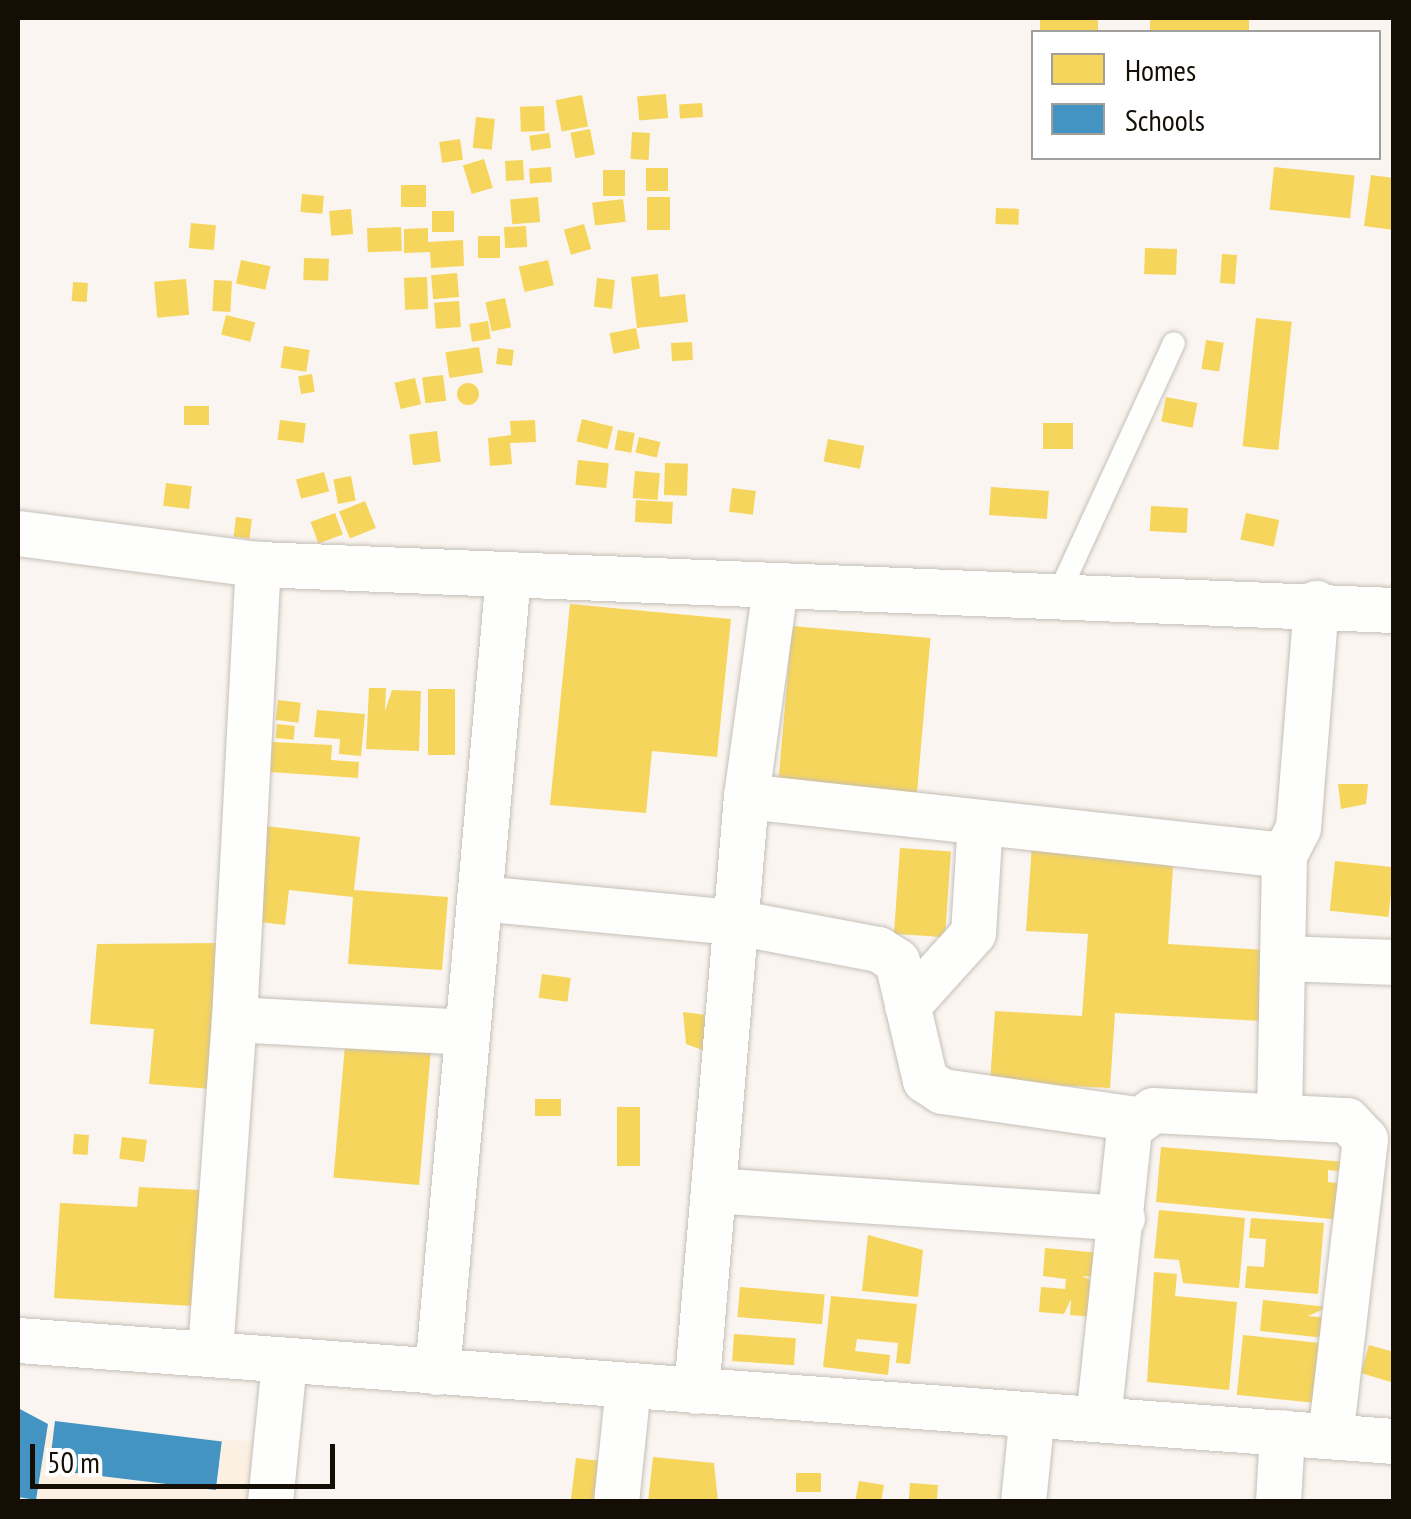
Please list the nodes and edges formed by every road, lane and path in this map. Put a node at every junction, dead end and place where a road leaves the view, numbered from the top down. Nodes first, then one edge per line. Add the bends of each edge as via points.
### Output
1 (1174, 342) dead end
2 (18, 533) edge
3 (258, 564) junction
4 (508, 576) junction
5 (774, 586) junction
6 (1058, 595) junction
7 (1316, 603) junction
8 (1394, 610) edge
9 (746, 796) junction
10 (980, 822) junction
11 (1284, 855) junction
12 (479, 898) junction
13 (735, 922) junction
14 (1282, 958) junction
15 (1394, 962) edge
16 (907, 1006) junction
17 (234, 1019) junction
18 (464, 1032) junction
19 (1279, 1117) junction
20 (1136, 1119) junction
21 (713, 1190) junction
22 (1122, 1218) junction
23 (1374, 1221) edge
24 (18, 1340) edge
25 (210, 1352) junction
26 (284, 1362) junction
27 (437, 1372) junction
28 (628, 1386) junction
29 (696, 1390) junction
30 (1032, 1414) junction
31 (1098, 1419) junction
32 (1282, 1432) junction
33 (1330, 1436) junction
34 (1394, 1440) edge
35 (270, 1502) edge
36 (616, 1502) edge
37 (1023, 1502) edge
38 (1278, 1502) edge

1 - 6 lane
2 - 3 street
3 - 4 street
3 - 17 street
4 - 5 street
4 - 12 street
5 - 6 street
5 - 9 street
6 - 7 street
7 - 8 street
7 - 11 street via 1298,828
9 - 10 street
9 - 13 street
10 - 11 street
10 - 16 street via 973,932
11 - 14 street
12 - 13 street
12 - 18 street
13 - 16 street via 878,949 897,961
13 - 21 street
14 - 15 street
14 - 19 street
16 - 20 street via 925,1080 942,1090
17 - 18 street
17 - 25 street
18 - 27 street
19 - 20 street via 1153,1110
19 - 23 street via 1358,1124 1366,1139
20 - 22 street
21 - 22 street
21 - 29 street
22 - 31 street
23 - 33 street
24 - 25 street
25 - 26 street
26 - 27 street
26 - 35 street
27 - 28 street
28 - 29 street
28 - 36 street
29 - 30 street
30 - 31 street
30 - 37 street
31 - 32 street
32 - 33 street
32 - 38 street
33 - 34 street

